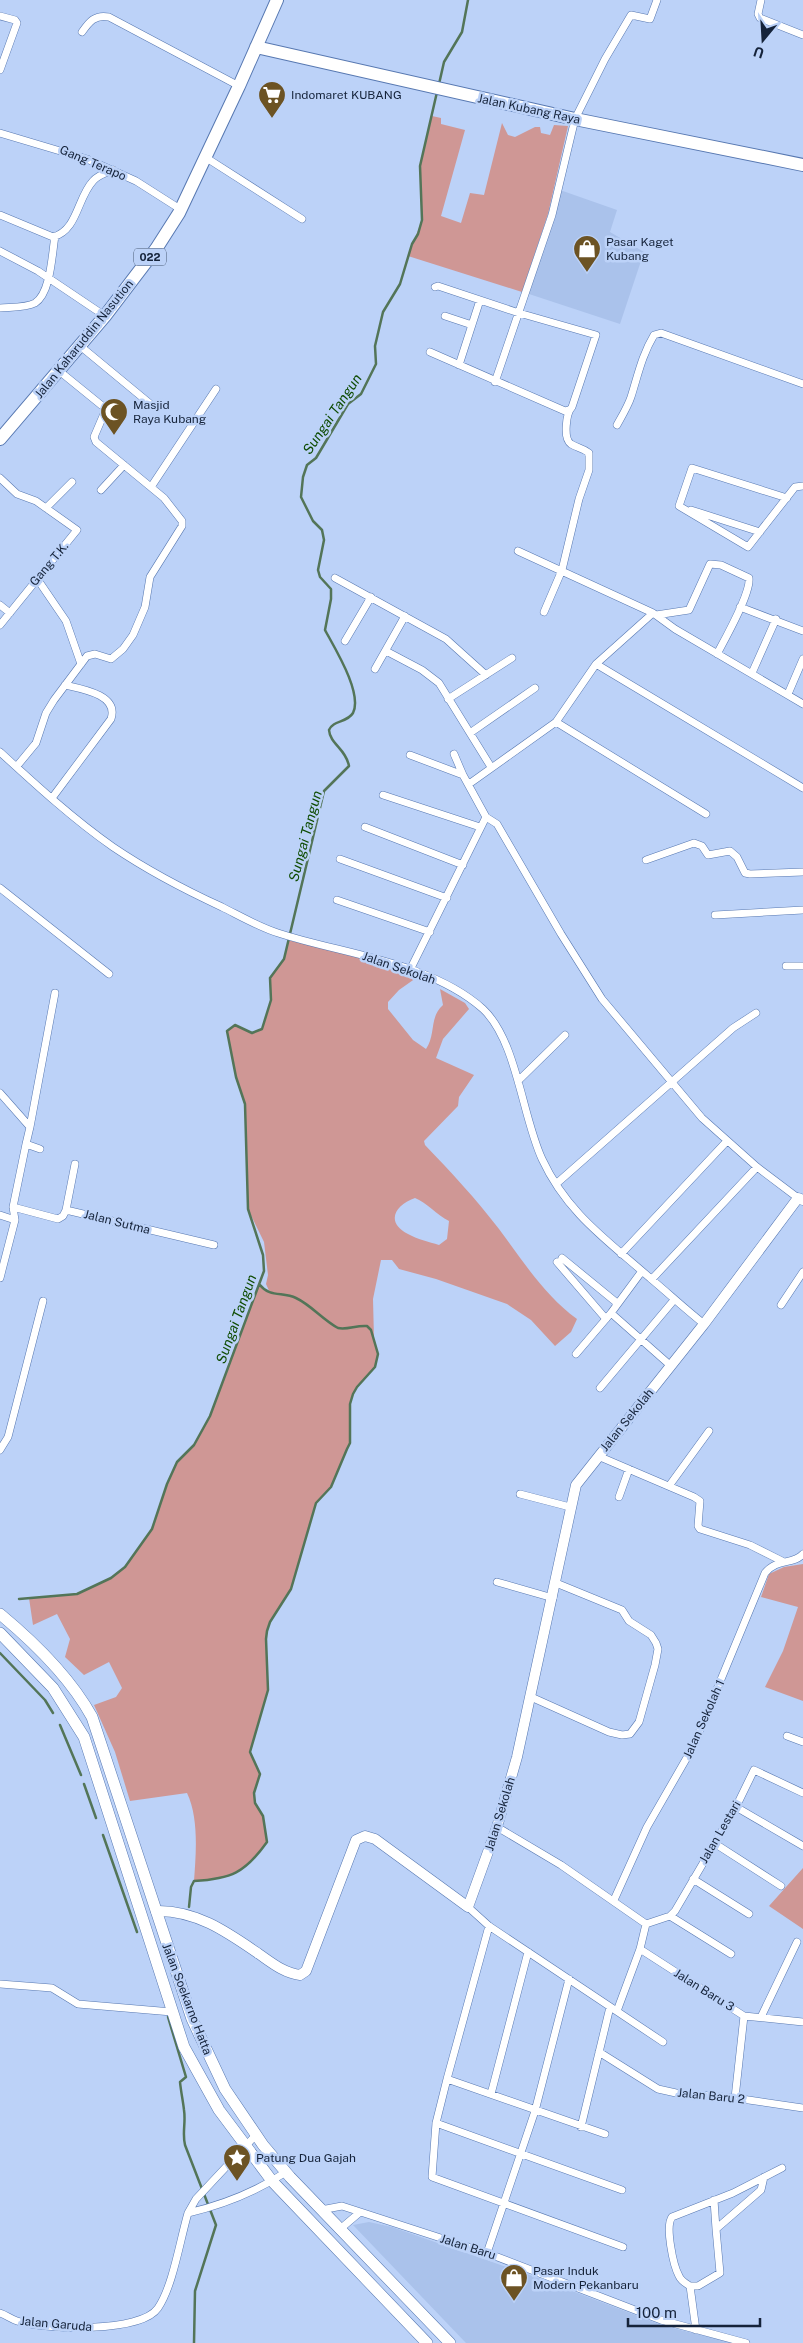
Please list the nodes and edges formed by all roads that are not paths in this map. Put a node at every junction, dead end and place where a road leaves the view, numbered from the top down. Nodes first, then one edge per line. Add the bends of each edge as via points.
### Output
1 (277, 0) edge
2 (656, 0) edge
3 (761, 0) edge
4 (0, 16) edge
5 (82, 32) dead end
6 (803, 35) edge
7 (256, 47) junction
8 (0, 70) edge
9 (239, 86) junction
10 (575, 119) junction
11 (0, 132) edge
12 (206, 157) junction
13 (803, 165) edge
14 (113, 170) junction
15 (180, 209) junction
16 (0, 215) edge
17 (302, 219) dead end
18 (55, 236) junction
19 (0, 251) edge
20 (49, 278) junction
21 (435, 287) dead end
22 (480, 300) junction
23 (0, 308) edge
24 (520, 313) junction
25 (105, 316) junction
26 (444, 316) dead end
27 (472, 325) junction
28 (79, 345) junction
29 (430, 352) dead end
30 (459, 365) junction
31 (58, 370) junction
32 (495, 382) junction
33 (803, 384) edge
34 (216, 389) dead end
35 (154, 407) dead end
36 (569, 410) junction
37 (617, 425) dead end
38 (0, 439) edge
39 (124, 465) junction
40 (0, 478) edge
41 (72, 482) dead end
42 (803, 486) edge
43 (151, 487) junction
44 (101, 490) dead end
45 (786, 498) junction
46 (679, 506) junction
47 (46, 508) junction
48 (760, 532) junction
49 (518, 551) dead end
50 (562, 570) junction
51 (335, 578) dead end
52 (38, 580) junction
53 (371, 597) junction
54 (0, 605) edge
55 (740, 607) junction
56 (544, 612) dead end
57 (10, 613) junction
58 (654, 614) junction
59 (405, 616) junction
60 (776, 619) junction
61 (0, 625) edge
62 (803, 631) edge
63 (345, 641) dead end
64 (386, 651) junction
65 (717, 654) junction
66 (512, 658) dead end
67 (803, 658) edge
68 (81, 664) junction
69 (596, 664) junction
70 (375, 669) dead end
71 (752, 673) junction
72 (486, 675) junction
73 (65, 684) junction
74 (536, 688) dead end
75 (788, 694) junction
76 (448, 699) junction
77 (803, 704) edge
78 (556, 722) junction
79 (470, 733) junction
80 (454, 754) dead end
81 (410, 755) dead end
82 (1, 756) edge
83 (17, 766) junction
84 (491, 767) junction
85 (463, 775) junction
86 (469, 784) junction
87 (803, 788) edge
88 (384, 795) dead end
89 (52, 798) junction
90 (706, 814) dead end
91 (486, 817) junction
92 (366, 827) dead end
93 (480, 827) junction
94 (340, 859) dead end
95 (646, 860) dead end
96 (463, 865) junction
97 (803, 872) edge
98 (0, 888) edge
99 (447, 898) junction
100 (337, 900) dead end
101 (803, 910) edge
102 (715, 915) dead end
103 (430, 932) junction
104 (786, 966) dead end
105 (803, 966) edge
106 (410, 970) junction
107 (109, 974) dead end
108 (55, 993) dead end
109 (756, 1013) dead end
110 (566, 1035) dead end
111 (519, 1080) junction
112 (673, 1082) junction
113 (0, 1093) edge
114 (30, 1127) junction
115 (727, 1141) junction
116 (26, 1144) junction
117 (40, 1149) dead end
118 (75, 1164) dead end
119 (757, 1167) junction
120 (556, 1184) junction
121 (801, 1199) edge
122 (13, 1207) junction
123 (66, 1210) junction
124 (0, 1215) edge
125 (15, 1220) junction
126 (214, 1246) dead end
127 (621, 1254) junction
128 (642, 1271) junction
129 (803, 1272) edge
130 (0, 1278) edge
131 (652, 1279) junction
132 (674, 1300) junction
133 (43, 1301) dead end
134 (617, 1303) junction
135 (781, 1306) dead end
136 (611, 1313) junction
137 (606, 1319) junction
138 (704, 1324) junction
139 (640, 1339) junction
140 (576, 1354) dead end
141 (671, 1366) junction
142 (600, 1388) dead end
143 (709, 1431) dead end
144 (1, 1445) edge
145 (598, 1456) junction
146 (629, 1469) junction
147 (670, 1486) junction
148 (520, 1494) dead end
149 (619, 1497) dead end
150 (570, 1507) junction
151 (803, 1554) edge
152 (782, 1561) junction
153 (498, 1582) dead end
154 (556, 1583) junction
155 (553, 1598) junction
156 (0, 1614) edge
157 (0, 1633) edge
158 (531, 1697) junction
159 (787, 1736) dead end
160 (803, 1742) edge
161 (803, 1792) edge
162 (736, 1807) junction
163 (497, 1828) junction
164 (714, 1843) junction
165 (803, 1846) edge
166 (693, 1878) junction
167 (781, 1886) dead end
168 (614, 1900) junction
169 (468, 1907) junction
170 (156, 1911) junction
171 (749, 1914) dead end
172 (670, 1916) junction
173 (646, 1924) junction
174 (489, 1926) junction
175 (163, 1934) junction
176 (147, 1937) junction
177 (797, 1942) dead end
178 (640, 1950) junction
179 (528, 1952) junction
180 (731, 1954) dead end
181 (569, 1979) junction
182 (0, 1984) edge
183 (614, 2009) junction
184 (172, 2012) junction
185 (744, 2016) junction
186 (761, 2017) junction
187 (803, 2022) edge
188 (663, 2042) dead end
189 (599, 2052) junction
190 (447, 2079) junction
191 (491, 2094) junction
192 (735, 2098) junction
193 (803, 2108) edge
194 (535, 2111) junction
195 (241, 2115) junction
196 (436, 2123) junction
197 (230, 2125) junction
198 (581, 2127) junction
199 (605, 2134) dead end
200 (256, 2135) junction
201 (244, 2145) junction
202 (521, 2155) junction
203 (782, 2168) dead end
204 (286, 2172) junction
205 (764, 2177) junction
206 (272, 2181) junction
207 (294, 2182) junction
208 (622, 2190) dead end
209 (283, 2193) junction
210 (714, 2200) junction
211 (503, 2202) junction
212 (321, 2210) junction
213 (359, 2212) junction
214 (188, 2213) junction
215 (716, 2229) junction
216 (339, 2230) junction
217 (623, 2247) dead end
218 (487, 2253) junction
219 (690, 2286) junction
220 (0, 2313) edge
221 (696, 2330) junction
222 (427, 2343) edge
223 (450, 2343) edge
224 (746, 2343) edge

1 - 7 highway, 022
2 - 10 street via 650,19 631,15
3 - 6 street via 760,18
4 - 8 street via 17,23
5 - 9 street via 98,16 108,17
7 - 9 highway, Jalan Kaharuddin Nasution / 022
7 - 10 highway, Jalan Kubang Raya
9 - 12 highway, Jalan Kaharuddin Nasution / 022
10 - 13 highway, Jalan Kubang Raya
10 - 24 street via 552,215
11 - 14 street, Gang Terapo via 70,152
12 - 15 highway, Jalan Kaharuddin Nasution / 022
12 - 17 street
14 - 15 street, Gang Terapo
14 - 18 street via 92,182 67,229
15 - 25 highway, Jalan Kaharuddin Nasution / 022 via 156,249
16 - 18 street
18 - 20 street
19 - 20 street
20 - 23 street via 42,296 35,303
20 - 25 street
21 - 22 street
22 - 24 street
22 - 27 street
24 - 32 street
24 - 36 street via 596,335
25 - 28 highway, Jalan Kaharuddin Nasution / 022
26 - 27 street
27 - 30 street
28 - 31 highway, Jalan Kaharuddin Nasution / 022
28 - 35 street
29 - 30 street
30 - 32 street
31 - 38 highway, Jalan Kaharuddin Nasution / 022
31 - 39 street via 106,408 94,439
32 - 36 street
33 - 37 street via 661,333 654,335 649,343 631,399
34 - 43 street
36 - 50 street via 566,439 589,453 590,460
39 - 43 street
39 - 44 street
40 - 47 street, Gang T.K. via 17,494
41 - 47 street
42 - 45 street via 795,487
43 - 68 street via 182,518 182,526 150,577 145,607 128,642 111,659 91,654
45 - 46 street via 692,468
45 - 48 street
46 - 48 street
46 - 48 street via 748,547
47 - 52 street, Gang T.K. via 77,530
49 - 50 street
50 - 56 street
50 - 58 street
51 - 53 street
52 - 57 street, Gang T.K.
52 - 68 street via 66,621
53 - 59 street
53 - 63 street
54 - 57 street
55 - 58 street via 749,578 721,565 710,564 689,610
55 - 60 street
55 - 65 street
57 - 61 street, Gang T.K.
58 - 65 street
58 - 69 street
59 - 64 street
59 - 72 street via 446,639
60 - 62 street
60 - 71 street
64 - 70 street
64 - 76 street via 439,683
65 - 71 street
66 - 72 street
67 - 75 street
68 - 73 street
69 - 78 street
69 - 87 street
71 - 75 street
72 - 76 street
73 - 83 street via 46,713 36,743
73 - 89 street via 103,697 111,703 114,711
74 - 79 street
75 - 77 street
76 - 79 street
78 - 84 street
78 - 90 street
79 - 84 street
80 - 85 street
81 - 85 street
82 - 83 street, Jalan Sekolah
83 - 89 street, Jalan Sekolah
84 - 86 street
85 - 86 street
86 - 91 street
88 - 93 street
89 - 106 street, Jalan Sekolah via 114,848 200,896 277,933
91 - 93 street
91 - 112 street via 497,824 602,999
92 - 96 street
93 - 96 street
94 - 99 street
95 - 97 street via 694,843 702,846 708,855 730,852 737,857 744,872
96 - 99 street
98 - 107 street
99 - 103 street
100 - 103 street
101 - 102 street
103 - 106 street
104 - 105 street
106 - 111 street, Jalan Sekolah via 440,982 483,1009 494,1023
108 - 114 street
109 - 112 street via 733,1028
110 - 111 street
111 - 120 street, Jalan Sekolah via 541,1158
112 - 115 street via 702,1118
112 - 120 street
113 - 114 street
114 - 116 street
115 - 119 street
115 - 127 street
116 - 117 street
116 - 122 street
118 - 123 street, Jalan Sutma
119 - 121 street
119 - 131 street
120 - 127 street, Jalan Sekolah via 570,1206
121 - 138 street, Jalan Sekolah
122 - 123 street via 58,1219
122 - 125 street
123 - 126 street, Jalan Sutma
124 - 125 street
125 - 130 street
127 - 128 street, Jalan Sekolah
128 - 131 street, Jalan Sekolah
128 - 134 street
129 - 135 street
131 - 132 street, Jalan Sekolah
132 - 138 street, Jalan Sekolah
132 - 139 street
133 - 144 street
134 - 136 street
134 - 137 street via 559,1260
136 - 137 street
136 - 139 street
137 - 140 street
138 - 141 street, Jalan Sekolah
139 - 141 street
139 - 142 street
141 - 145 street, Jalan Sekolah
143 - 147 street
145 - 146 street
145 - 150 street, Jalan Sekolah via 576,1485
146 - 147 street
146 - 149 street
147 - 152 street via 700,1501 700,1529 750,1545
148 - 150 street
150 - 154 street, Jalan Sekolah
151 - 152 street, Jalan Sekolah 1 via 799,1558
152 - 168 street, Jalan Sekolah 1 via 765,1573 693,1747 647,1827
153 - 155 street
154 - 155 street, Jalan Sekolah
154 - 158 street via 622,1610 629,1621 651,1635 656,1643 655,1665 639,1722 630,1734 609,1732
155 - 158 street, Jalan Sekolah
156 - 170 main road, Jalan Soekarno Hatta via 65,1676 88,1710
157 - 176 main road, Jalan Soekarno Hatta via 53,1688 84,1737
158 - 163 street, Jalan Sekolah
159 - 160 street
161 - 162 street, Jalan Lestari via 756,1770
162 - 164 street, Jalan Lestari
162 - 165 street
163 - 168 street
163 - 169 street, Jalan Sekolah
164 - 166 street, Jalan Lestari
164 - 167 street
166 - 171 street
166 - 172 street, Jalan Lestari
168 - 173 street
169 - 170 street via 375,1839 365,1836 356,1840 306,1971 300,1975 279,1968 200,1918 172,1911
169 - 174 street
170 - 175 main road, Jalan Soekarno Hatta
172 - 173 street
172 - 180 street
173 - 178 street
174 - 179 street
174 - 190 street
175 - 176 main road
175 - 195 main road, Jalan Soekarno Hatta via 202,2044
176 - 184 main road, Jalan Soekarno Hatta
177 - 186 street
178 - 183 street
178 - 185 street, Jalan Baru 3
179 - 181 street
179 - 191 street
181 - 183 street
181 - 194 street
182 - 184 street via 52,1988 78,2004
183 - 188 street
183 - 189 street
184 - 197 main road, Jalan Soekarno Hatta via 188,2054
185 - 186 street, Jalan Baru 3
185 - 192 street
186 - 187 street, Jalan Baru 3
189 - 192 street, Jalan Baru 2 via 658,2089 695,2096
189 - 198 street
190 - 191 street
190 - 196 street
191 - 194 street
192 - 193 street, Jalan Baru 2
194 - 198 street
194 - 202 street
195 - 197 main road via 239,2130
195 - 200 main road, Jalan Soekarno Hatta
196 - 202 street
196 - 211 street via 432,2177
197 - 201 main road, Jalan Soekarno Hatta
198 - 199 street
200 - 201 street, Jalan Garuda
200 - 204 main road, Jalan Soekarno Hatta
201 - 206 main road, Jalan Soekarno Hatta
201 - 214 street, Jalan Garuda via 196,2198
202 - 208 street
202 - 211 street
203 - 205 street
204 - 206 street
204 - 207 main road, Jalan Soekarno Hatta
205 - 210 street
205 - 215 street via 761,2190
206 - 209 main road, Jalan Soekarno Hatta
206 - 214 street
207 - 209 main road via 288,2180 284,2183
207 - 212 main road, Jalan Soekarno Hatta
209 - 222 main road, Jalan Soekarno Hatta
210 - 215 street
210 - 219 street via 672,2217 668,2222 678,2275
211 - 217 street
211 - 218 street
212 - 213 street, Jalan Baru via 342,2206
212 - 216 main road, Jalan Soekarno Hatta
213 - 216 street
213 - 218 street, Jalan Baru
214 - 220 street, Jalan Garuda via 163,2300 150,2317 139,2322 86,2328 18,2321
215 - 219 street via 720,2272 698,2286
216 - 223 main road, Jalan Soekarno Hatta
218 - 221 street, Jalan Baru via 661,2320
219 - 221 street
221 - 224 street, Jalan Baru

